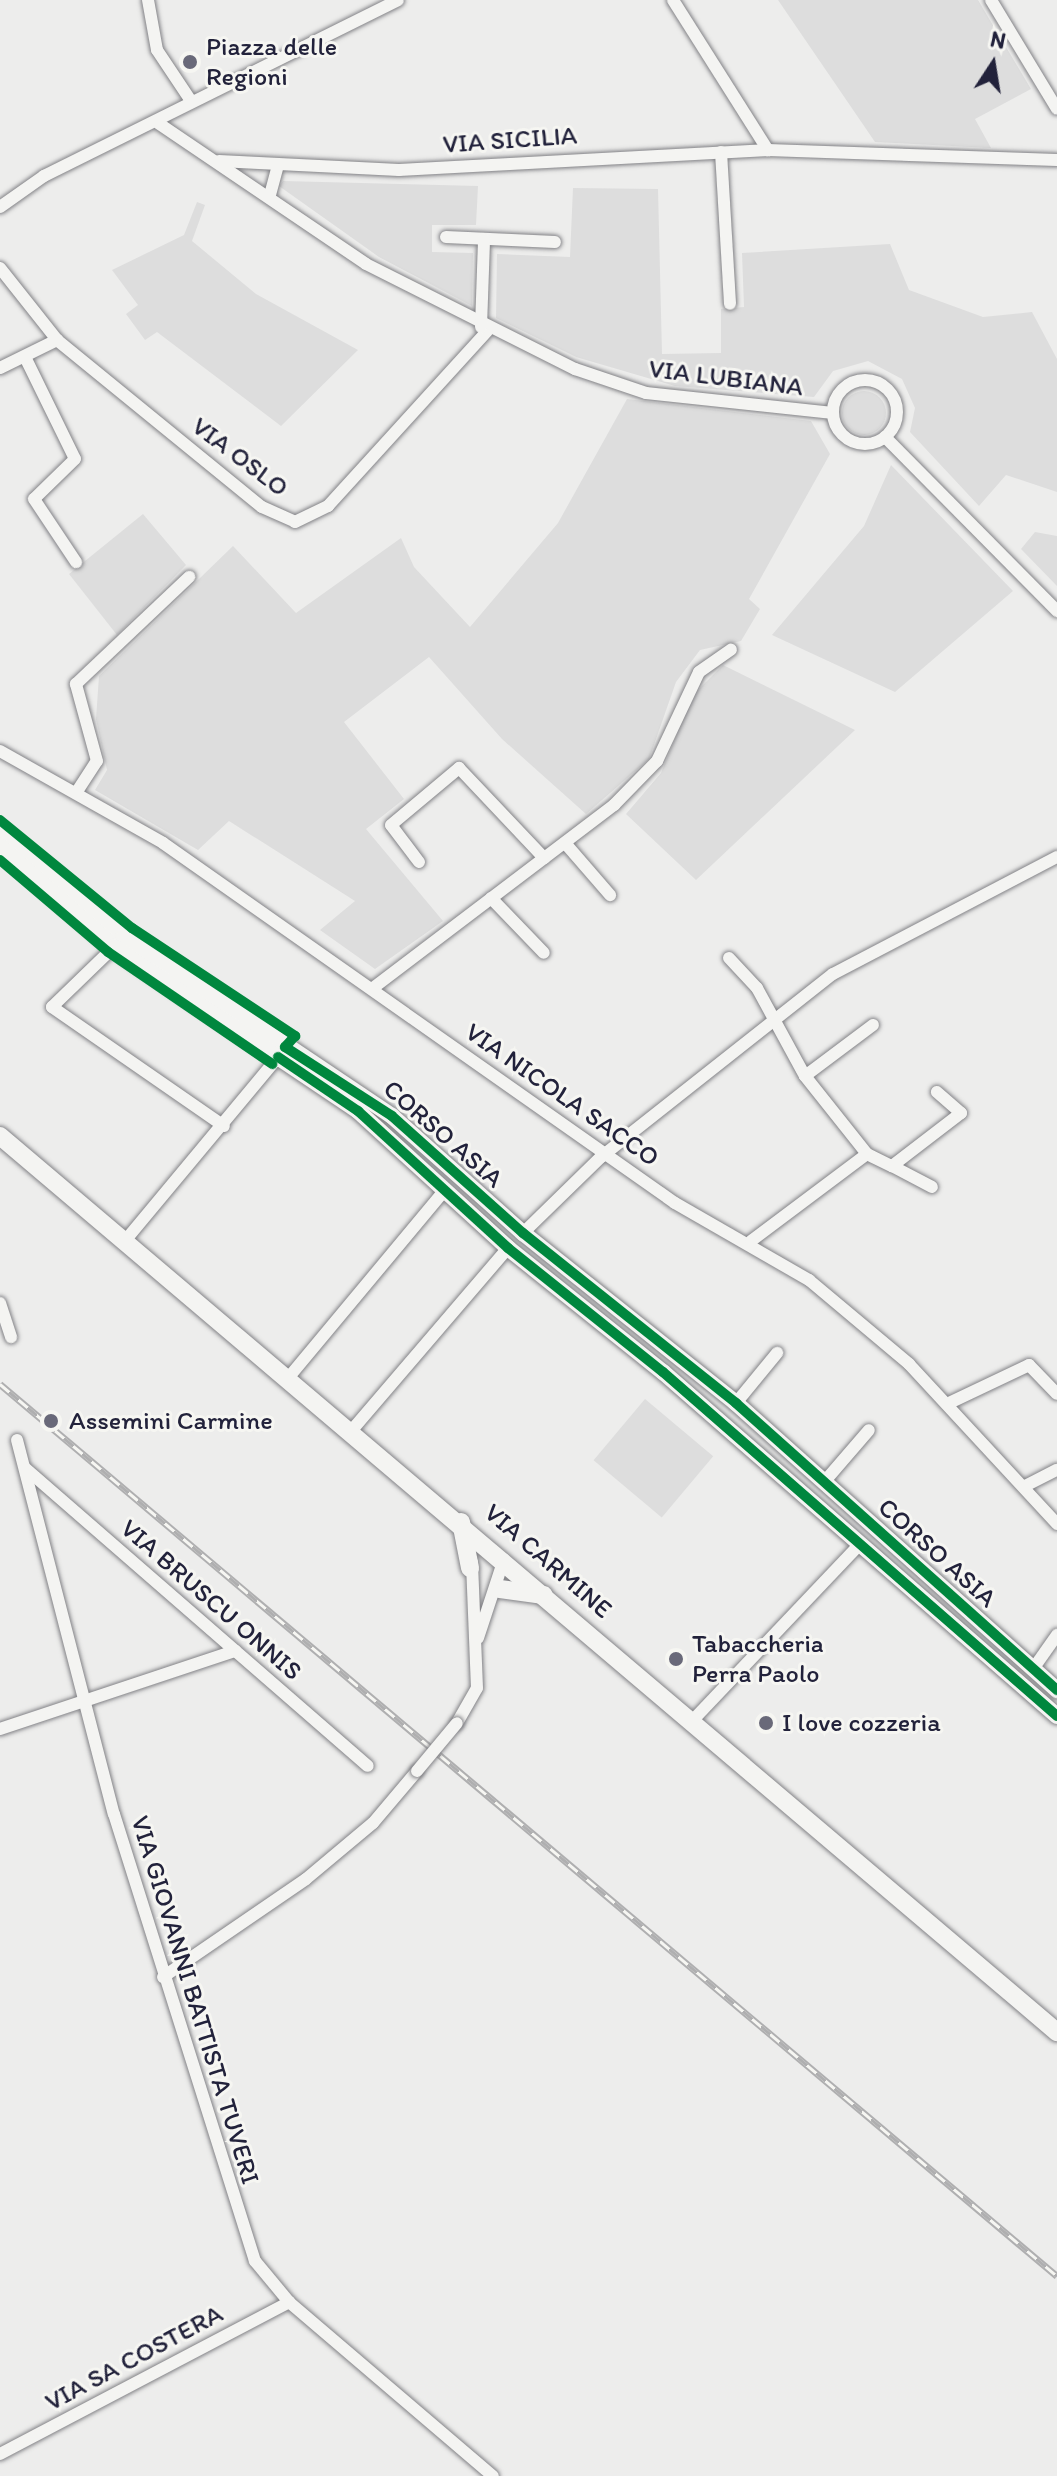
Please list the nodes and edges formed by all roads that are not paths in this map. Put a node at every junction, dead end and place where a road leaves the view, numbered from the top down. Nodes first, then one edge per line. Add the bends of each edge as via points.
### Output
1 (148, 0) edge
2 (398, 0) edge
3 (673, 0) edge
4 (991, 0) edge
5 (191, 101) junction
6 (1057, 109) edge
7 (158, 123) junction
8 (768, 150) junction
9 (721, 152) junction
10 (1057, 160) edge
11 (219, 161) junction
12 (278, 165) junction
13 (270, 195) junction
14 (0, 207) edge
15 (446, 237) dead end
16 (484, 239) junction
17 (555, 242) dead end
18 (0, 268) edge
19 (730, 304) dead end
20 (484, 329) junction
21 (57, 340) junction
22 (26, 359) junction
23 (0, 368) edge
24 (833, 413) junction
25 (885, 437) junction
26 (76, 562) dead end
27 (189, 577) dead end
28 (1057, 611) edge
29 (731, 650) dead end
30 (0, 751) edge
31 (76, 793) junction
32 (0, 833) edge
33 (565, 843) junction
34 (0, 846) edge
35 (1057, 857) edge
36 (544, 858) junction
37 (419, 862) dead end
38 (610, 895) dead end
39 (491, 898) junction
40 (119, 942) junction
41 (544, 953) dead end
42 (729, 958) dead end
43 (373, 988) junction
44 (774, 1016) junction
45 (873, 1025) dead end
46 (282, 1052) junction
47 (805, 1076) junction
48 (937, 1092) dead end
49 (224, 1126) junction
50 (0, 1136) edge
51 (609, 1151) junction
52 (867, 1154) junction
53 (892, 1166) junction
54 (932, 1187) dead end
55 (445, 1190) junction
56 (523, 1233) junction
57 (751, 1241) junction
58 (124, 1242) junction
59 (508, 1248) junction
60 (0, 1303) edge
61 (11, 1337) dead end
62 (777, 1353) dead end
63 (289, 1377) junction
64 (1057, 1394) edge
65 (736, 1403) junction
66 (947, 1404) junction
67 (352, 1430) junction
68 (869, 1430) dead end
69 (17, 1440) dead end
70 (25, 1468) junction
71 (1057, 1470) edge
72 (825, 1481) junction
73 (1025, 1486) junction
74 (461, 1522) junction
75 (1057, 1524) edge
76 (487, 1545) junction
77 (859, 1545) junction
78 (504, 1559) junction
79 (470, 1568) junction
80 (500, 1589) junction
81 (549, 1596) junction
82 (1057, 1635) edge
83 (477, 1642) junction
84 (235, 1651) junction
85 (1033, 1669) junction
86 (1057, 1690) edge
87 (83, 1707) junction
88 (1057, 1716) edge
89 (693, 1720) junction
90 (0, 1729) edge
91 (368, 1766) dead end
92 (163, 1977) junction
93 (1057, 2032) edge
94 (289, 2302) junction
95 (0, 2454) edge
96 (493, 2476) edge

1 - 5 street via 157,50
2 - 5 street
3 - 8 street
4 - 6 street
5 - 7 street
7 - 11 street, VIA SICILIA
7 - 14 street via 44,176
8 - 9 street, VIA SICILIA
8 - 10 street, VIA SICILIA
9 - 12 street, VIA SICILIA via 399,170
9 - 19 street
11 - 12 street, VIA SICILIA
11 - 13 street, VIA LUBIANA
12 - 13 street
13 - 20 street, VIA LUBIANA via 366,264
15 - 16 street
16 - 17 street
16 - 20 street
18 - 21 street, VIA OSLO
20 - 21 street, VIA OSLO via 328,506 295,522 262,507
20 - 24 street, VIA LUBIANA via 646,393
21 - 22 street
22 - 23 street
22 - 26 street via 75,459 34,499
24 - 25 street via 851,440
24 - 25 street via 846,386 877,383 897,408
25 - 28 street
27 - 31 street via 76,684 97,761
29 - 33 street via 699,672 681,698 657,761
30 - 31 street, VIA NICOLA SACCO
31 - 43 street, VIA NICOLA SACCO via 238,892
32 - 40 street
33 - 36 street
33 - 38 street
34 - 40 street
35 - 44 street via 833,974
36 - 37 street via 459,768 391,825
36 - 39 street
39 - 41 street
39 - 43 street
40 - 46 street
40 - 49 street via 52,1007
42 - 44 street
43 - 51 street, VIA NICOLA SACCO
44 - 47 street
44 - 51 street
45 - 47 street
46 - 49 street
46 - 55 street, CORSO ASIA via 358,1111
46 - 56 street, CORSO ASIA via 392,1116
47 - 52 street
48 - 53 street via 961,1113
49 - 58 street
50 - 58 main road, VIA CARMINE
51 - 56 street
51 - 57 street, VIA NICOLA SACCO via 675,1203
52 - 53 street
52 - 57 street
53 - 54 street
55 - 59 street, CORSO ASIA
55 - 63 street
56 - 65 street, CORSO ASIA
57 - 66 street, VIA NICOLA SACCO via 809,1280
58 - 63 main road, VIA CARMINE
59 - 67 street
59 - 77 street, CORSO ASIA
60 - 61 street
62 - 65 street
63 - 67 main road, VIA CARMINE
64 - 66 street via 1029,1365
65 - 72 street, CORSO ASIA
66 - 73 street, VIA NICOLA SACCO
67 - 74 main road, VIA CARMINE
68 - 72 street
69 - 70 street, VIA GIOVANNI BATTISTA TUVERI
70 - 84 street, VIA BRUSCU ONNIS
70 - 87 street, VIA GIOVANNI BATTISTA TUVERI
71 - 73 street
72 - 85 street, CORSO ASIA
73 - 75 street, VIA NICOLA SACCO
74 - 76 main road, VIA CARMINE
74 - 79 main road
76 - 78 main road, VIA CARMINE
76 - 79 street
77 - 88 street, CORSO ASIA
77 - 89 street
78 - 80 street
78 - 81 main road, VIA CARMINE
79 - 83 street
80 - 81 main road
80 - 83 street
81 - 89 main road, VIA CARMINE
82 - 85 street
83 - 92 street, bridge via 477,1688 457,1723 373,1823 306,1879
84 - 87 street
84 - 91 street, VIA BRUSCU ONNIS
85 - 86 street, CORSO ASIA
87 - 90 street
87 - 92 street, VIA GIOVANNI BATTISTA TUVERI
89 - 93 main road, VIA CARMINE
92 - 94 street, VIA GIOVANNI BATTISTA TUVERI via 255,2261
94 - 95 street, VIA SA COSTERA
94 - 96 street, VIA GIOVANNI BATTISTA TUVERI

